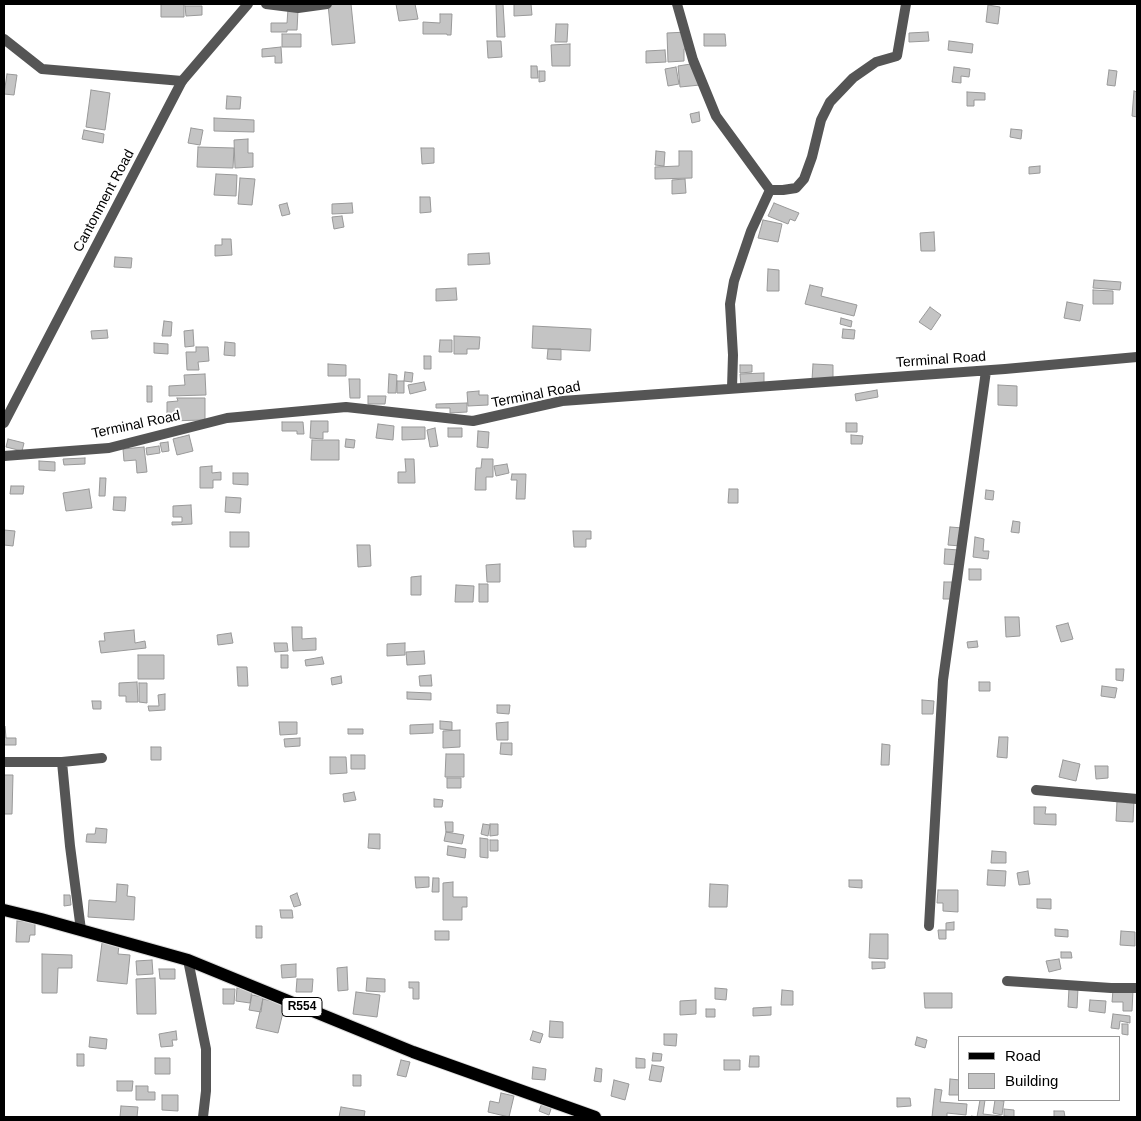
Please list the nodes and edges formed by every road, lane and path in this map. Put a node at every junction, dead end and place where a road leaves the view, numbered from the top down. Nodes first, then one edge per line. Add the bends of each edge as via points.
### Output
1 (248, 4) edge
2 (266, 4) edge
3 (327, 4) edge
4 (676, 4) edge
5 (906, 4) edge
6 (4, 39) edge
7 (182, 80) junction
8 (770, 190) junction
9 (1137, 357) edge
10 (986, 371) junction
11 (732, 388) junction
12 (4, 423) edge
13 (4, 456) edge
14 (102, 758) dead end
15 (4, 762) edge
16 (62, 762) junction
17 (1036, 790) dead end
18 (1137, 799) edge
19 (4, 910) edge
20 (929, 926) dead end
21 (82, 930) junction
22 (188, 960) junction
23 (1007, 981) dead end
24 (1137, 988) edge
25 (203, 1117) edge
26 (595, 1117) edge

1 - 7 street, Cantonment Road
2 - 3 street via 298,8
4 - 8 street via 693,60 716,116
5 - 8 street via 897,56 876,62 853,78 830,102 821,120 804,179 796,188
6 - 7 street via 42,70
7 - 12 street, Cantonment Road
8 - 11 street via 751,231 734,281 730,304 734,356
9 - 10 street, Terminal Road
10 - 11 street, Terminal Road
10 - 20 street via 944,680
11 - 13 street, Terminal Road via 562,401 473,421 346,408 247,416 227,418 109,448
14 - 16 street
15 - 16 street
16 - 21 street
17 - 18 street
19 - 21 main road, R554
21 - 22 main road, R554
22 - 25 street via 206,1049
22 - 26 main road, R554 via 413,1052
23 - 24 street

